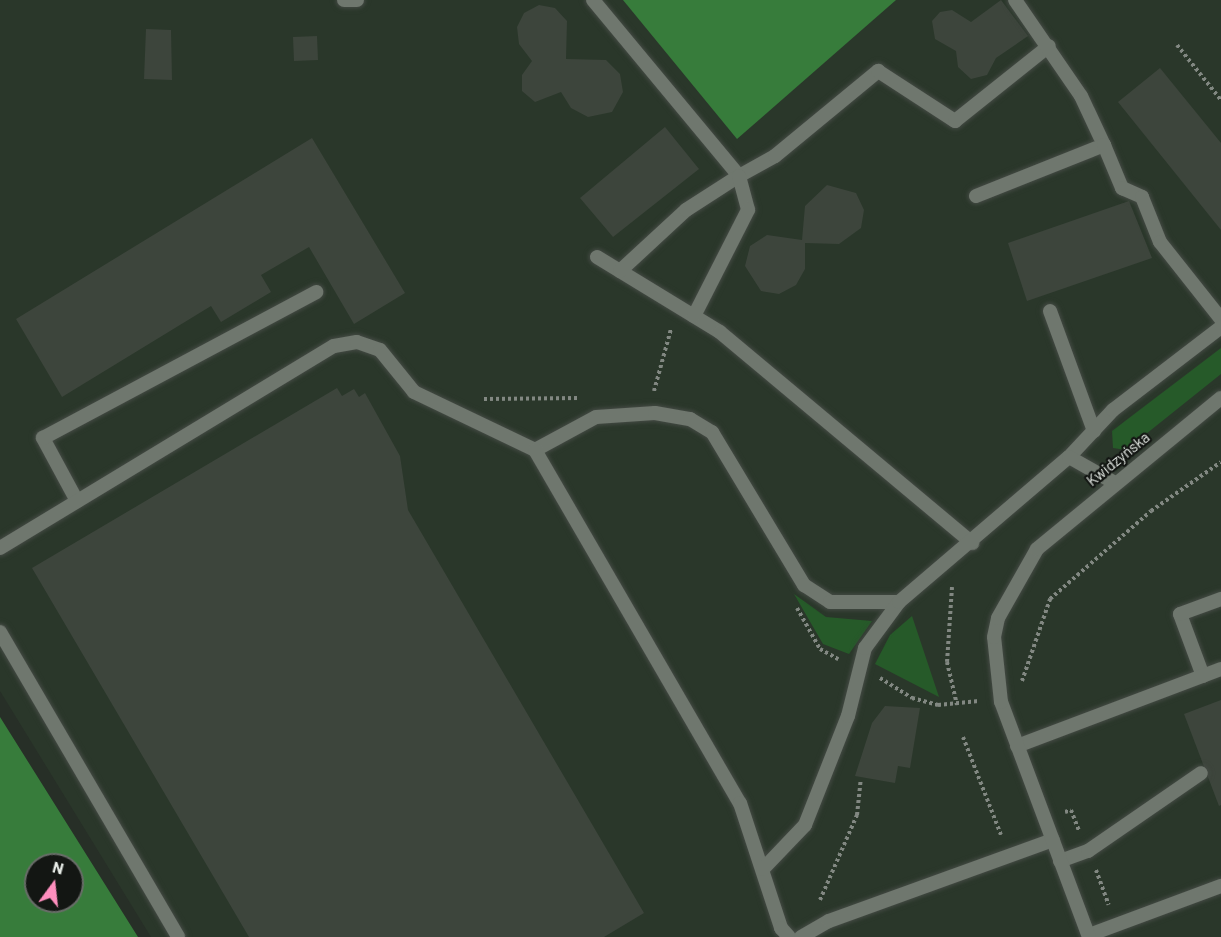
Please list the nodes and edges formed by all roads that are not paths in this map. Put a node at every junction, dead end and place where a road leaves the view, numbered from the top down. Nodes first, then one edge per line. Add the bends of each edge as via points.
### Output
1 (344, 0) edge
2 (351, 0) edge
3 (357, 0) edge
4 (593, 0) edge
5 (1015, 0) edge
6 (1049, 46) junction
7 (1104, 145) junction
8 (740, 176) junction
9 (976, 196) dead end
10 (597, 257) dead end
11 (620, 271) junction
12 (317, 292) dead end
13 (1050, 311) dead end
14 (694, 316) junction
15 (1221, 319) edge
16 (1221, 327) edge
17 (1221, 398) edge
18 (1094, 431) junction
19 (535, 450) junction
20 (1069, 457) junction
21 (1113, 482) junction
22 (77, 501) junction
23 (972, 543) junction
24 (0, 548) edge
25 (1221, 599) edge
26 (899, 602) junction
27 (0, 632) edge
28 (1221, 669) edge
29 (1203, 676) junction
30 (1017, 746) junction
31 (1201, 773) dead end
32 (1053, 840) junction
33 (1060, 861) junction
34 (763, 869) junction
35 (1221, 886) edge
36 (1089, 936) edge
37 (178, 937) edge
38 (789, 937) edge
39 (801, 937) edge

1 - 2 lane
2 - 3 lane
4 - 8 lane
5 - 6 lane
6 - 7 lane
6 - 8 lane via 955,121 878,71 775,156
7 - 9 lane
7 - 15 lane via 1122,188 1142,197 1160,242
8 - 11 lane via 686,210
8 - 14 lane via 748,210
10 - 11 lane
11 - 14 lane
12 - 22 lane via 43,438
13 - 18 lane
14 - 23 lane
16 - 18 lane
17 - 21 lane, Kwidzyńska
18 - 20 lane
19 - 22 lane via 414,392 395,363 357,342 334,346
19 - 26 lane via 596,417 655,413 690,419 711,432 804,585 830,602
19 - 34 lane via 740,803
20 - 21 lane
20 - 23 lane
21 - 30 lane, Kwidzyńska via 1037,549 1012,587 994,637 999,692
22 - 24 lane
23 - 26 lane
25 - 29 lane via 1180,614
26 - 34 lane via 865,648 848,716 805,825
27 - 37 lane
28 - 29 lane
29 - 30 lane
30 - 32 lane, Kwidzyńska
31 - 33 lane via 1088,851
32 - 33 lane, Kwidzyńska
32 - 39 lane via 829,921
33 - 36 lane, Kwidzyńska
34 - 38 lane via 781,928
35 - 36 lane

